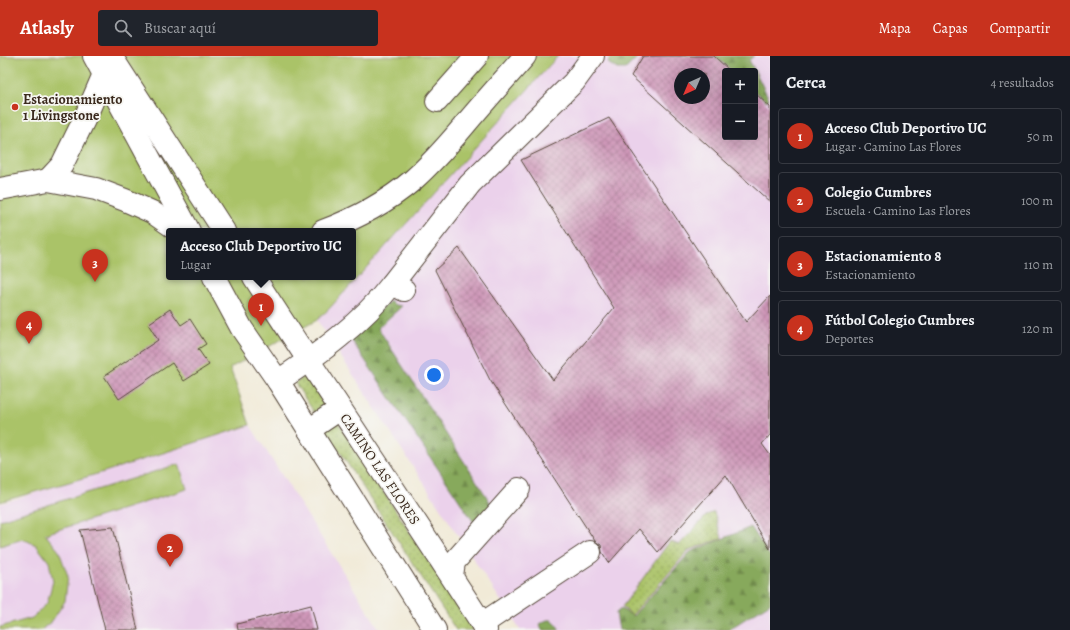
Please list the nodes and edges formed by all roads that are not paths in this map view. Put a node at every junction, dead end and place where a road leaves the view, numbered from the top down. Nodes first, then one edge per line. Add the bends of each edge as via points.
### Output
1 (477, 56) edge
2 (525, 56) edge
3 (593, 56) edge
4 (103, 62) edge
5 (437, 101) dead end
6 (48, 180) junction
7 (0, 189) edge
8 (175, 228) edge
9 (187, 228) edge
10 (222, 228) edge
11 (331, 228) edge
12 (256, 280) edge
13 (217, 283) edge
14 (308, 361) junction
15 (278, 381) junction
16 (340, 409) junction
17 (309, 430) junction
18 (519, 489) dead end
19 (590, 552) dead end
20 (452, 576) junction
21 (484, 627) edge
22 (435, 630) edge

1 - 5 street
2 - 11 street via 431,164 412,181 366,212
3 - 14 street via 574,82 470,184 398,287 384,295 338,339
4 - 6 street via 85,118 62,165
4 - 9 street
4 - 10 street
6 - 7 street
6 - 8 street via 96,190 126,200 152,212
12 - 14 street, CAMINO LAS FLORES
13 - 15 street via 240,324
14 - 15 street
14 - 16 street, CAMINO LAS FLORES
15 - 17 street
16 - 17 street
16 - 20 street, CAMINO LAS FLORES
17 - 22 street
18 - 20 street via 454,562
19 - 21 street
20 - 21 street, CAMINO LAS FLORES

